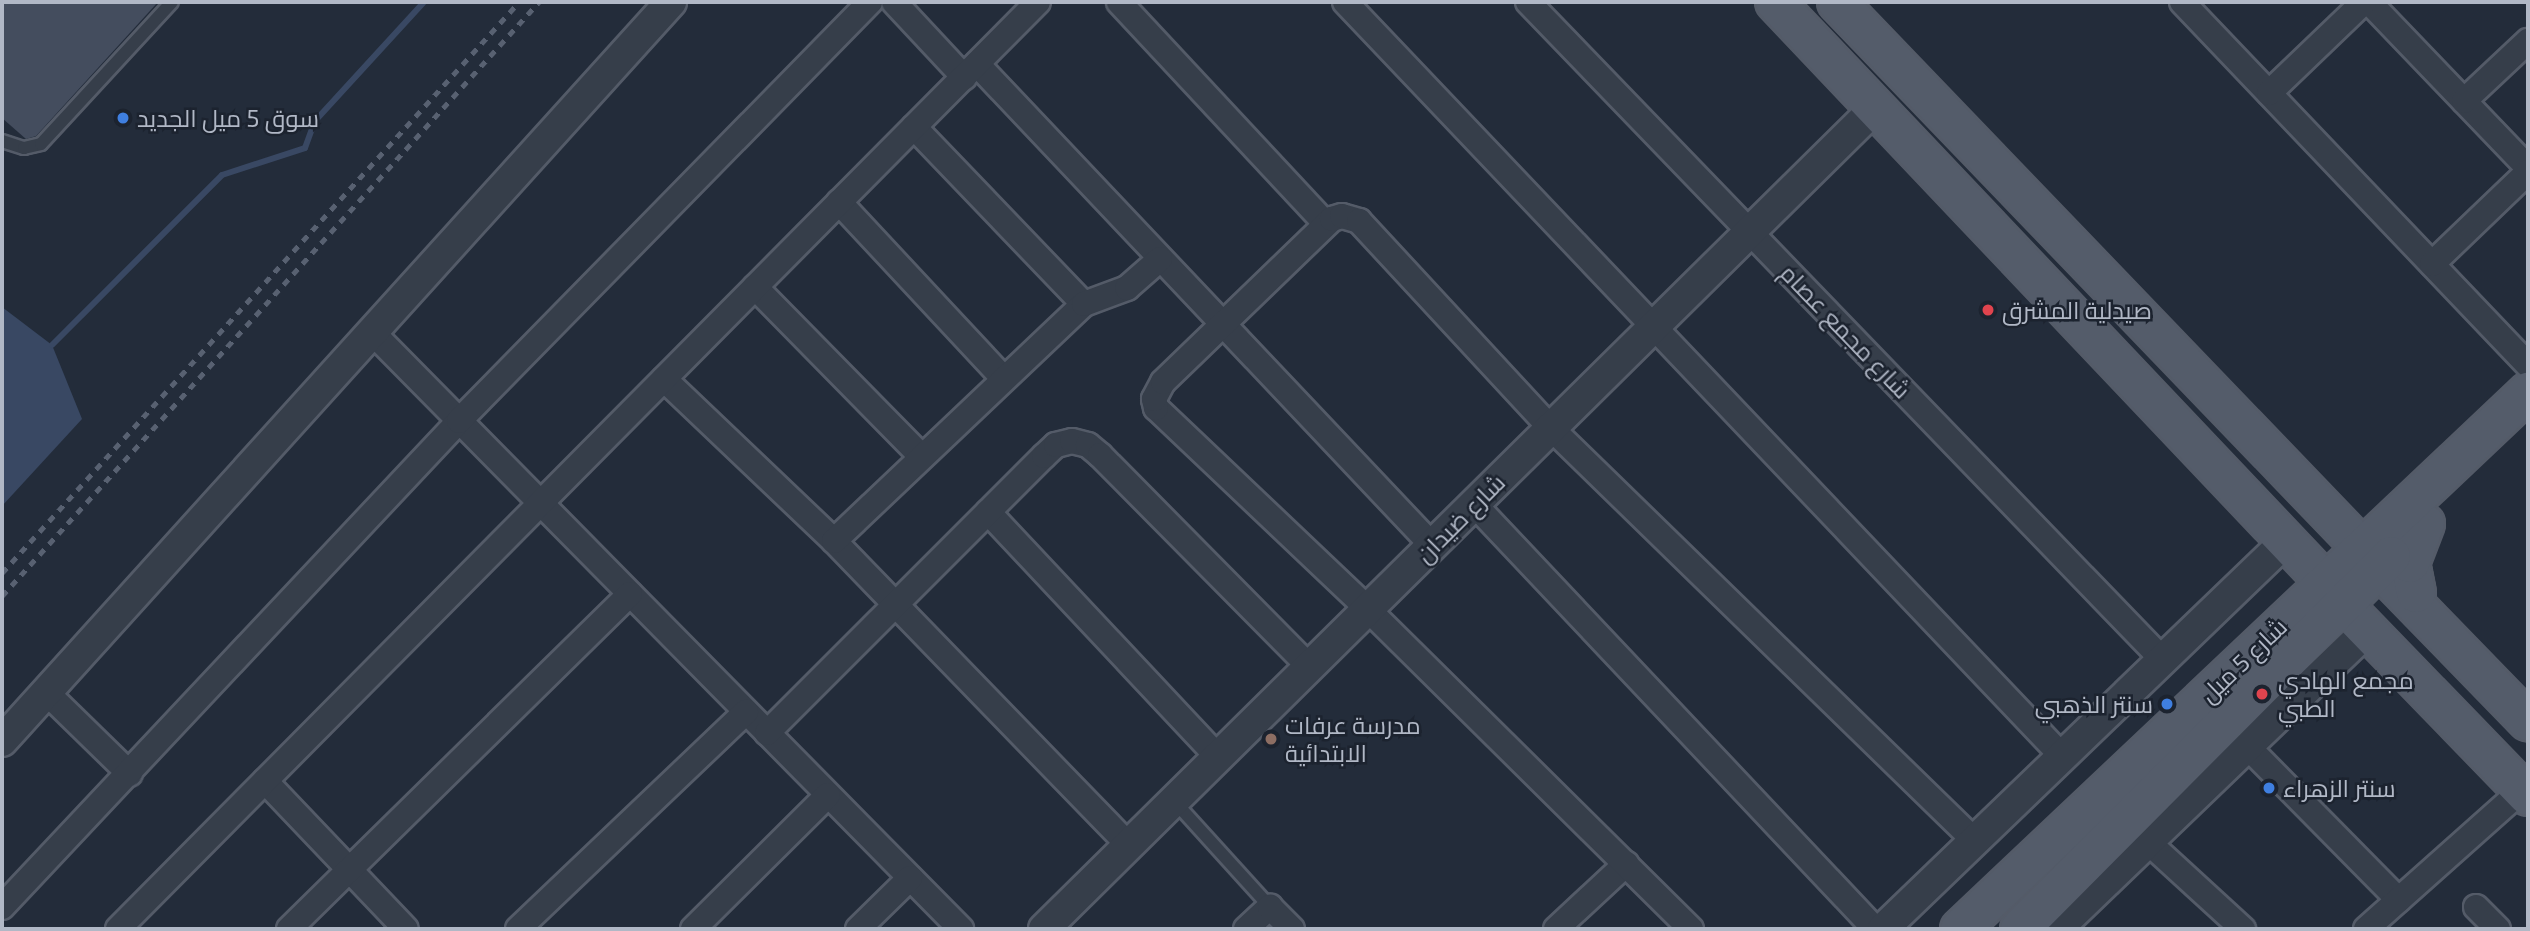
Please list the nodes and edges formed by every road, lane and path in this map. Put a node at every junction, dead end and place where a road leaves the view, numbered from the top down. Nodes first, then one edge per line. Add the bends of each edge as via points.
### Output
1 (172, 2) edge
2 (671, 2) edge
3 (870, 2) edge
4 (894, 2) edge
5 (1038, 2) edge
6 (1119, 2) edge
7 (1345, 2) edge
8 (1528, 2) edge
9 (1775, 2) edge
10 (1838, 2) edge
11 (2182, 2) edge
12 (2367, 2) edge
13 (2528, 41) edge
14 (970, 70) junction
15 (2269, 93) junction
16 (2464, 101) junction
17 (1877, 106) junction
18 (914, 127) junction
19 (2, 141) edge
20 (2528, 170) edge
21 (839, 202) junction
22 (1325, 223) junction
23 (1751, 231) junction
24 (1160, 259) junction
25 (2432, 264) junction
26 (755, 287) junction
27 (1084, 304) junction
28 (1655, 326) junction
29 (1223, 327) junction
30 (372, 332) junction
31 (2528, 365) edge
32 (1002, 377) junction
33 (664, 379) junction
34 (2528, 392) edge
35 (459, 421) junction
36 (2528, 425) edge
37 (1551, 428) junction
38 (922, 457) junction
39 (540, 503) junction
40 (1474, 504) junction
41 (2327, 511) junction
42 (988, 512) junction
43 (2417, 514) junction
44 (834, 541) junction
45 (2288, 543) junction
46 (1433, 545) junction
47 (2371, 558) junction
48 (630, 594) junction
49 (896, 604) junction
50 (1368, 609) junction
51 (2425, 615) junction
52 (2353, 617) junction
53 (2294, 631) junction
54 (2163, 660) junction
55 (1310, 667) junction
56 (46, 692) junction
57 (746, 712) junction
58 (2528, 720) edge
59 (767, 733) junction
60 (2, 741) edge
61 (2247, 746) junction
62 (1218, 757) junction
63 (2063, 757) junction
64 (130, 774) junction
65 (265, 781) junction
66 (2525, 793) edge
67 (828, 795) junction
68 (1174, 800) junction
69 (1975, 841) junction
70 (2148, 842) junction
71 (1129, 845) junction
72 (2046, 849) junction
73 (1626, 864) junction
74 (350, 871) junction
75 (910, 878) junction
76 (2072, 879) junction
77 (2399, 900) junction
78 (1270, 906) junction
79 (2, 907) edge
80 (2476, 907) dead end
81 (118, 929) edge
82 (289, 929) edge
83 (406, 929) edge
84 (518, 929) edge
85 (693, 929) edge
86 (858, 929) edge
87 (961, 929) edge
88 (1044, 929) edge
89 (1245, 929) edge
90 (1292, 929) edge
91 (1556, 929) edge
92 (1691, 929) edge
93 (1875, 929) edge
94 (1883, 929) edge
95 (1960, 929) edge
96 (2020, 929) edge
97 (2057, 929) edge
98 (2243, 929) edge
99 (2365, 929) edge
100 (2498, 929) edge

1 - 19 lane via 41,144 24,148
2 - 30 street
3 - 35 street
4 - 14 street
5 - 14 street
6 - 22 street
7 - 28 street
8 - 23 street, شارع مجمع عصام
9 - 17 main road
10 - 41 main road
11 - 15 street
12 - 15 street
12 - 16 street
13 - 16 street
14 - 18 street
14 - 24 street
15 - 25 street
16 - 20 street
17 - 23 street, شارع ضيدان
17 - 45 main road
18 - 21 street
18 - 27 street
20 - 25 street
21 - 26 street
21 - 32 street
22 - 29 street
22 - 37 street via 1342,216 1359,221
23 - 28 street, شارع ضيدان
23 - 54 street, شارع مجمع عصام
24 - 27 street via 1127,288
24 - 29 street
25 - 31 street
26 - 33 street
26 - 38 street
27 - 32 street
28 - 37 street, شارع ضيدان
28 - 63 street
29 - 46 street
29 - 50 street via 1156,390 1156,408
30 - 35 street
30 - 56 street
32 - 38 street
33 - 39 street
33 - 44 street
34 - 43 main road, شارع 5 ميل
35 - 39 street
35 - 64 street
36 - 43 main road, شارع 5 ميل
37 - 40 street, شارع ضيدان
37 - 69 street
38 - 44 street
39 - 48 street
39 - 65 street
40 - 46 street, شارع ضيدان
40 - 93 street
41 - 43 main road via 2359,523
41 - 47 main road
42 - 49 street
42 - 55 street via 1056,445 1072,441 1088,445
42 - 62 street
43 - 47 main road, شارع 5 ميل
43 - 51 main road via 2410,563 2412,583
44 - 49 street
45 - 52 main road
45 - 53 main road via 2302,575
45 - 54 street
46 - 50 street, شارع ضيدان
47 - 51 main road
47 - 52 main road, شارع 5 ميل
48 - 57 street
48 - 74 street
49 - 59 street
49 - 71 street
50 - 55 street, شارع ضيدان
50 - 73 street
51 - 58 main road
52 - 53 main road, شارع 5 ميل
52 - 61 street
52 - 66 main road
53 - 72 main road, شارع 5 ميل
53 - 76 main road, شارع 5 ميل
54 - 63 street
55 - 62 street, شارع ضيدان
56 - 60 street
56 - 64 street
57 - 59 street
57 - 84 street
59 - 67 street
61 - 70 street
61 - 77 street
62 - 68 street, شارع ضيدان
63 - 69 street
64 - 79 street
65 - 74 street
65 - 81 street
66 - 77 street
67 - 75 street
67 - 85 street
68 - 71 street, شارع ضيدان
68 - 78 lane
69 - 94 street
70 - 97 street
70 - 98 street
71 - 88 street, شارع ضيدان
72 - 76 main road
72 - 95 main road, شارع 5 ميل
73 - 91 street
73 - 92 street
74 - 82 street
74 - 83 street
75 - 86 street
75 - 87 street
76 - 96 main road, شارع 5 ميل
77 - 99 street
78 - 89 street
78 - 90 street
80 - 100 street

